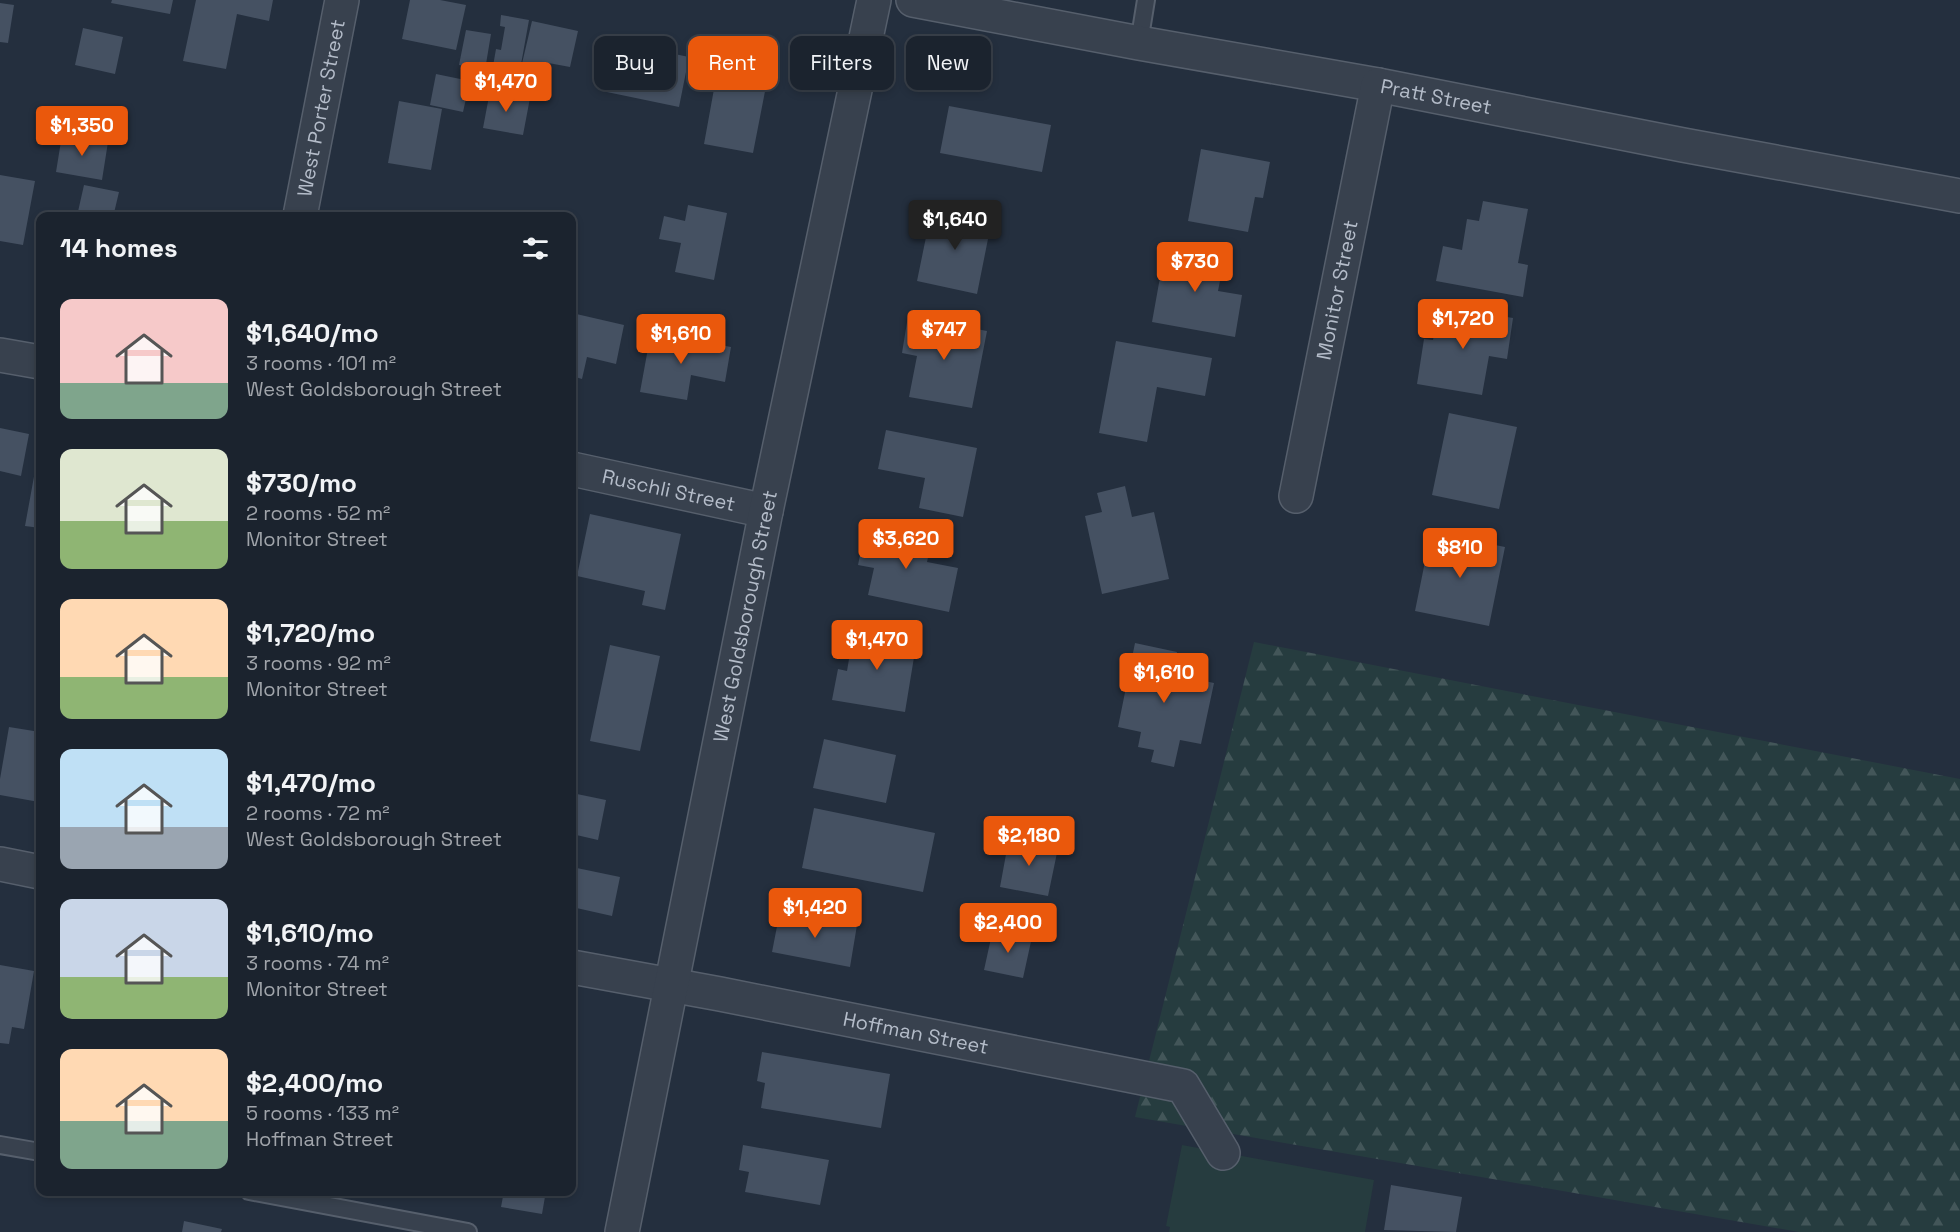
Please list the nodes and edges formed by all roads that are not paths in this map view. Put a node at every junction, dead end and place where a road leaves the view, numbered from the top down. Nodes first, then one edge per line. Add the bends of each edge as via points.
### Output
1 (342, 0) edge
2 (874, 0) edge
3 (913, 0) edge
4 (1146, 0) edge
5 (971, 5) edge
6 (1139, 43) junction
7 (1378, 85) junction
8 (1960, 196) edge
9 (301, 212) edge
10 (0, 355) edge
11 (36, 361) edge
12 (576, 470) edge
13 (1296, 496) dead end
14 (766, 511) junction
15 (0, 864) edge
16 (36, 871) edge
17 (576, 968) edge
18 (673, 985) junction
19 (0, 1144) edge
20 (36, 1151) edge
21 (1224, 1153) dead end
22 (276, 1196) edge
23 (468, 1232) edge
24 (622, 1232) edge

1 - 9 street, West Porter Street
2 - 14 street, West Goldsborough Street
3 - 5 street, Pratt Street
4 - 6 lane
5 - 6 street, Pratt Street
6 - 7 street, Pratt Street
7 - 8 street, Pratt Street
7 - 13 street, Monitor Street
10 - 11 street
12 - 14 street, Ruschli Street
14 - 18 street, West Goldsborough Street
15 - 16 street
17 - 18 street, Hoffman Street
18 - 21 street, Hoffman Street via 1183,1086
18 - 24 street, West Goldsborough Street
19 - 20 lane
22 - 23 lane

